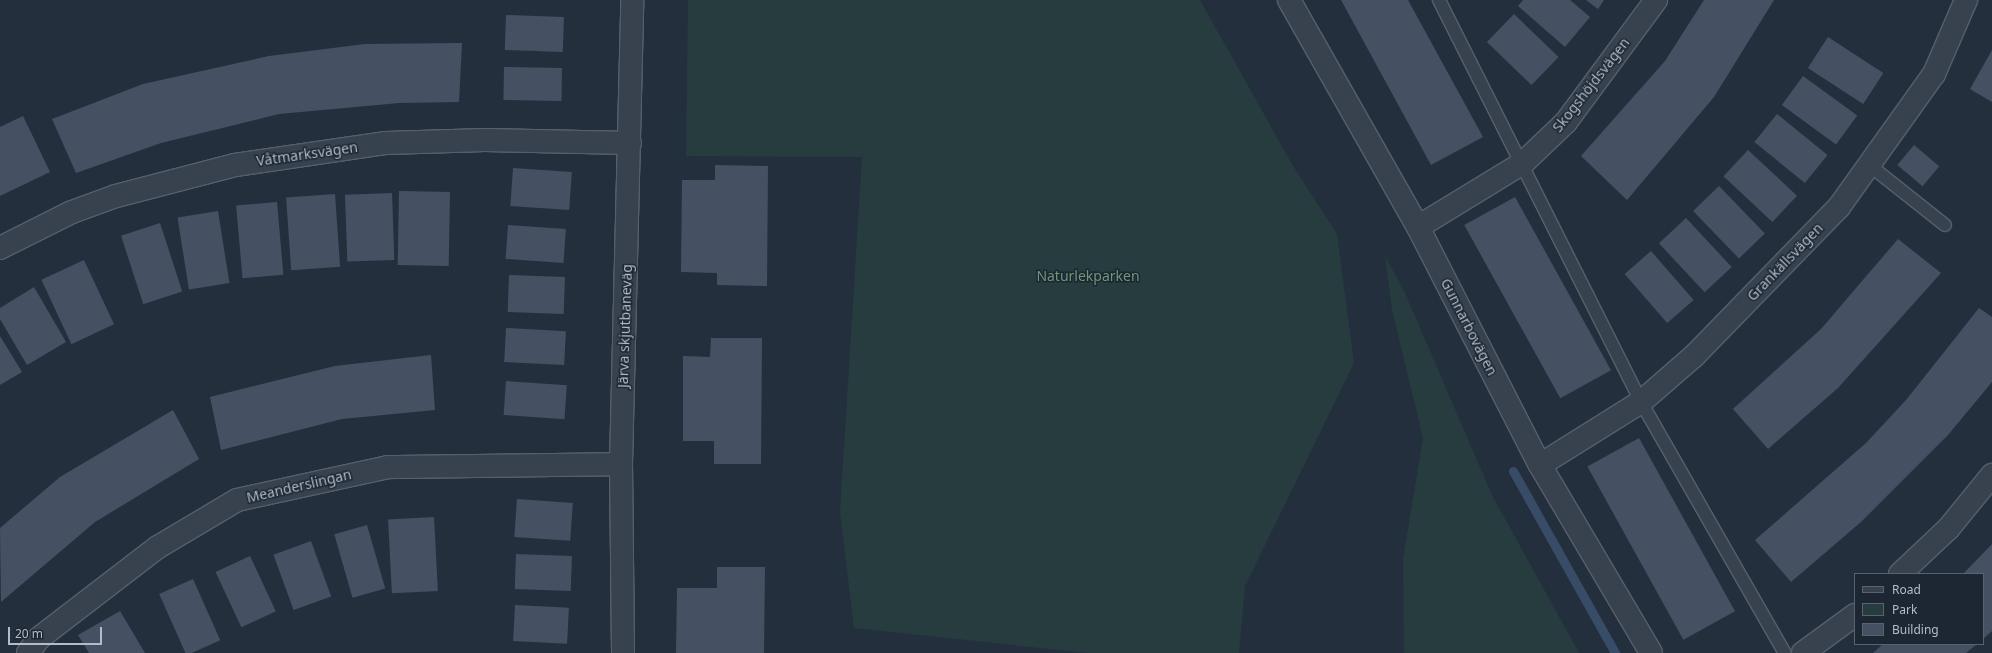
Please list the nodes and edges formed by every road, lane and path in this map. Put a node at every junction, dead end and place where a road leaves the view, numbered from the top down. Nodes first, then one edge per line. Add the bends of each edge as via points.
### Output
1 (632, 0) edge
2 (1289, 0) edge
3 (1440, 0) edge
4 (1656, 0) edge
5 (1966, 0) edge
6 (630, 143) junction
7 (1523, 163) junction
8 (1868, 164) junction
9 (1945, 225) dead end
10 (1418, 227) junction
11 (0, 248) edge
12 (1641, 402) junction
13 (622, 464) junction
14 (1540, 465) junction
15 (1992, 475) edge
16 (1901, 573) edge
17 (1854, 616) edge
18 (28, 653) edge
19 (623, 653) edge
20 (1651, 653) edge
21 (1785, 653) edge
22 (1803, 653) edge

1 - 6 street, Järva skjutbaneväg
2 - 10 street, Gunnarbovägen
3 - 7 lane
4 - 7 street, Skogshöjdsvägen via 1566,122
5 - 8 street, Grankällsvägen via 1934,74
6 - 11 street, Våtmarksvägen via 493,140 386,143 235,165 116,196 72,212
6 - 13 street, Järva skjutbaneväg
7 - 10 street, Skogshöjdsvägen
7 - 12 lane
8 - 9 lane
8 - 12 street, Grankällsvägen via 1839,207 1694,356
10 - 14 street, Gunnarbovägen
12 - 14 street, Grankällsvägen
12 - 21 lane
13 - 18 street, Meanderslingan via 388,467 237,500 158,547 38,639
13 - 19 street, Järva skjutbaneväg
14 - 20 street, Gunnarbovägen
15 - 16 street via 1948,529
17 - 22 street

